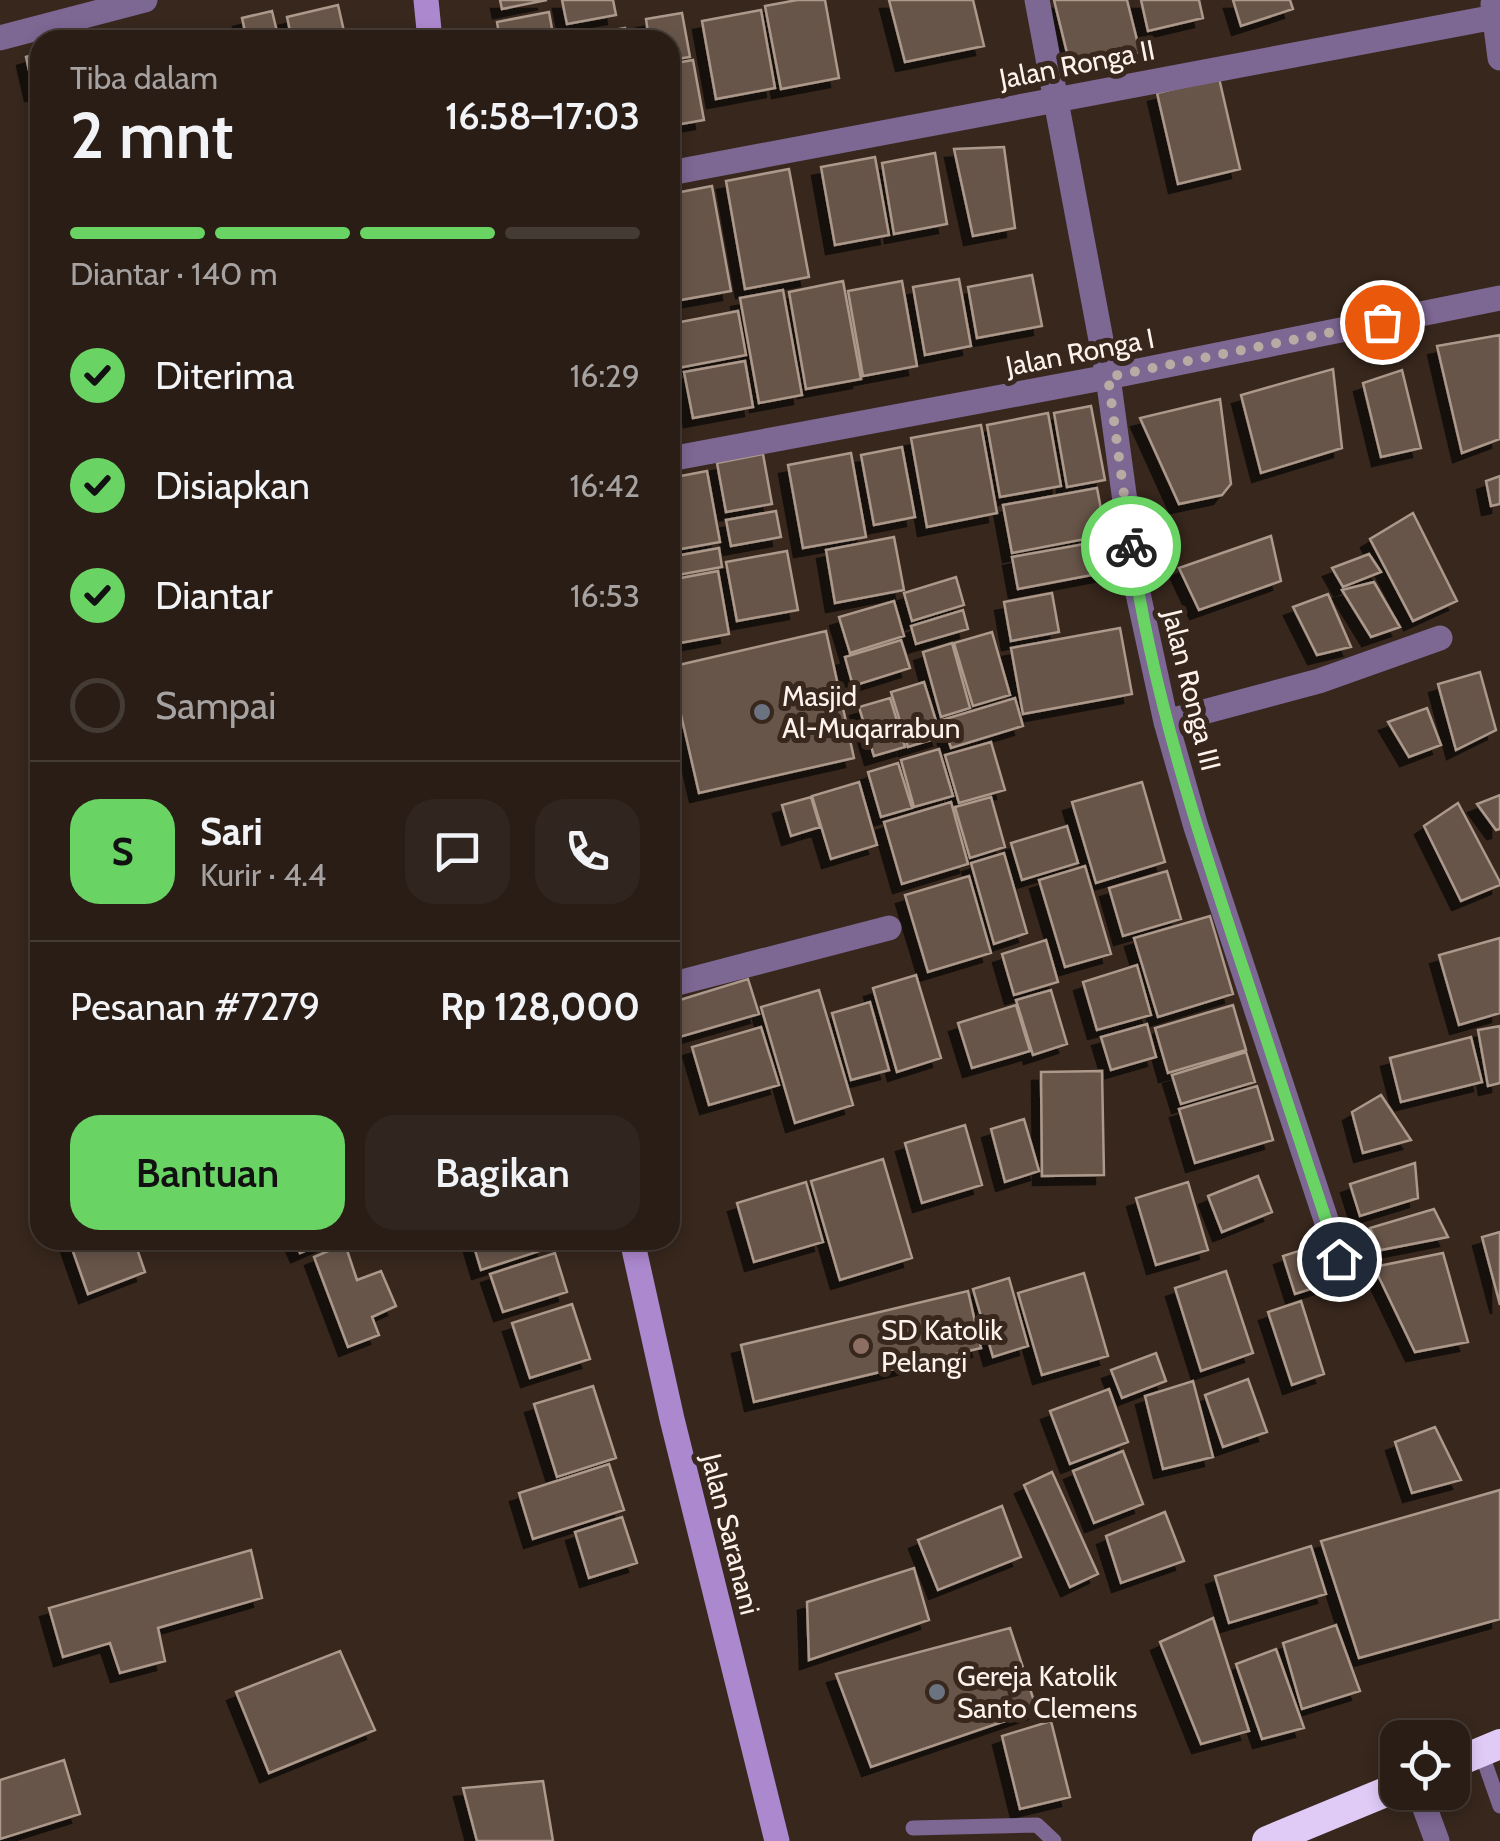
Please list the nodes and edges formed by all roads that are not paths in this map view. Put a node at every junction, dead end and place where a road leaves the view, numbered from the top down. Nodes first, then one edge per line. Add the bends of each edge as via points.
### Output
1 (144, 0) edge
2 (426, 0) edge
3 (1038, 0) edge
4 (1496, 11) edge
5 (30, 30) edge
6 (30, 30) edge
7 (429, 30) edge
8 (0, 38) edge
9 (1500, 58) edge
10 (1056, 98) junction
11 (680, 172) edge
12 (1500, 298) edge
13 (1108, 377) junction
14 (680, 457) edge
15 (1440, 638) dead end
16 (1166, 722) junction
17 (890, 928) dead end
18 (680, 981) edge
19 (634, 1250) edge
20 (1339, 1259) dead end
21 (1490, 1748) edge
22 (1380, 1794) edge
23 (1500, 1806) edge
24 (1426, 1810) edge
25 (913, 1828) dead end
26 (777, 1841) edge
27 (1054, 1841) edge
28 (1267, 1841) edge
29 (1437, 1841) edge

1 - 6 street
2 - 7 street
3 - 10 street, Jalan Ronga III
4 - 9 street
4 - 10 street, Jalan Ronga II
5 - 8 street
10 - 11 street, Jalan Ronga II
10 - 13 street, Jalan Ronga III
12 - 13 street, Jalan Ronga I
13 - 14 street, Jalan Ronga I
13 - 16 street, Jalan Ronga III via 1137,589
15 - 16 street via 1318,681
16 - 20 street, Jalan Ronga III
17 - 18 street
19 - 26 street, Jalan Saranani
21 - 23 lane
22 - 28 highway
24 - 29 street
25 - 27 lane via 1037,1825

